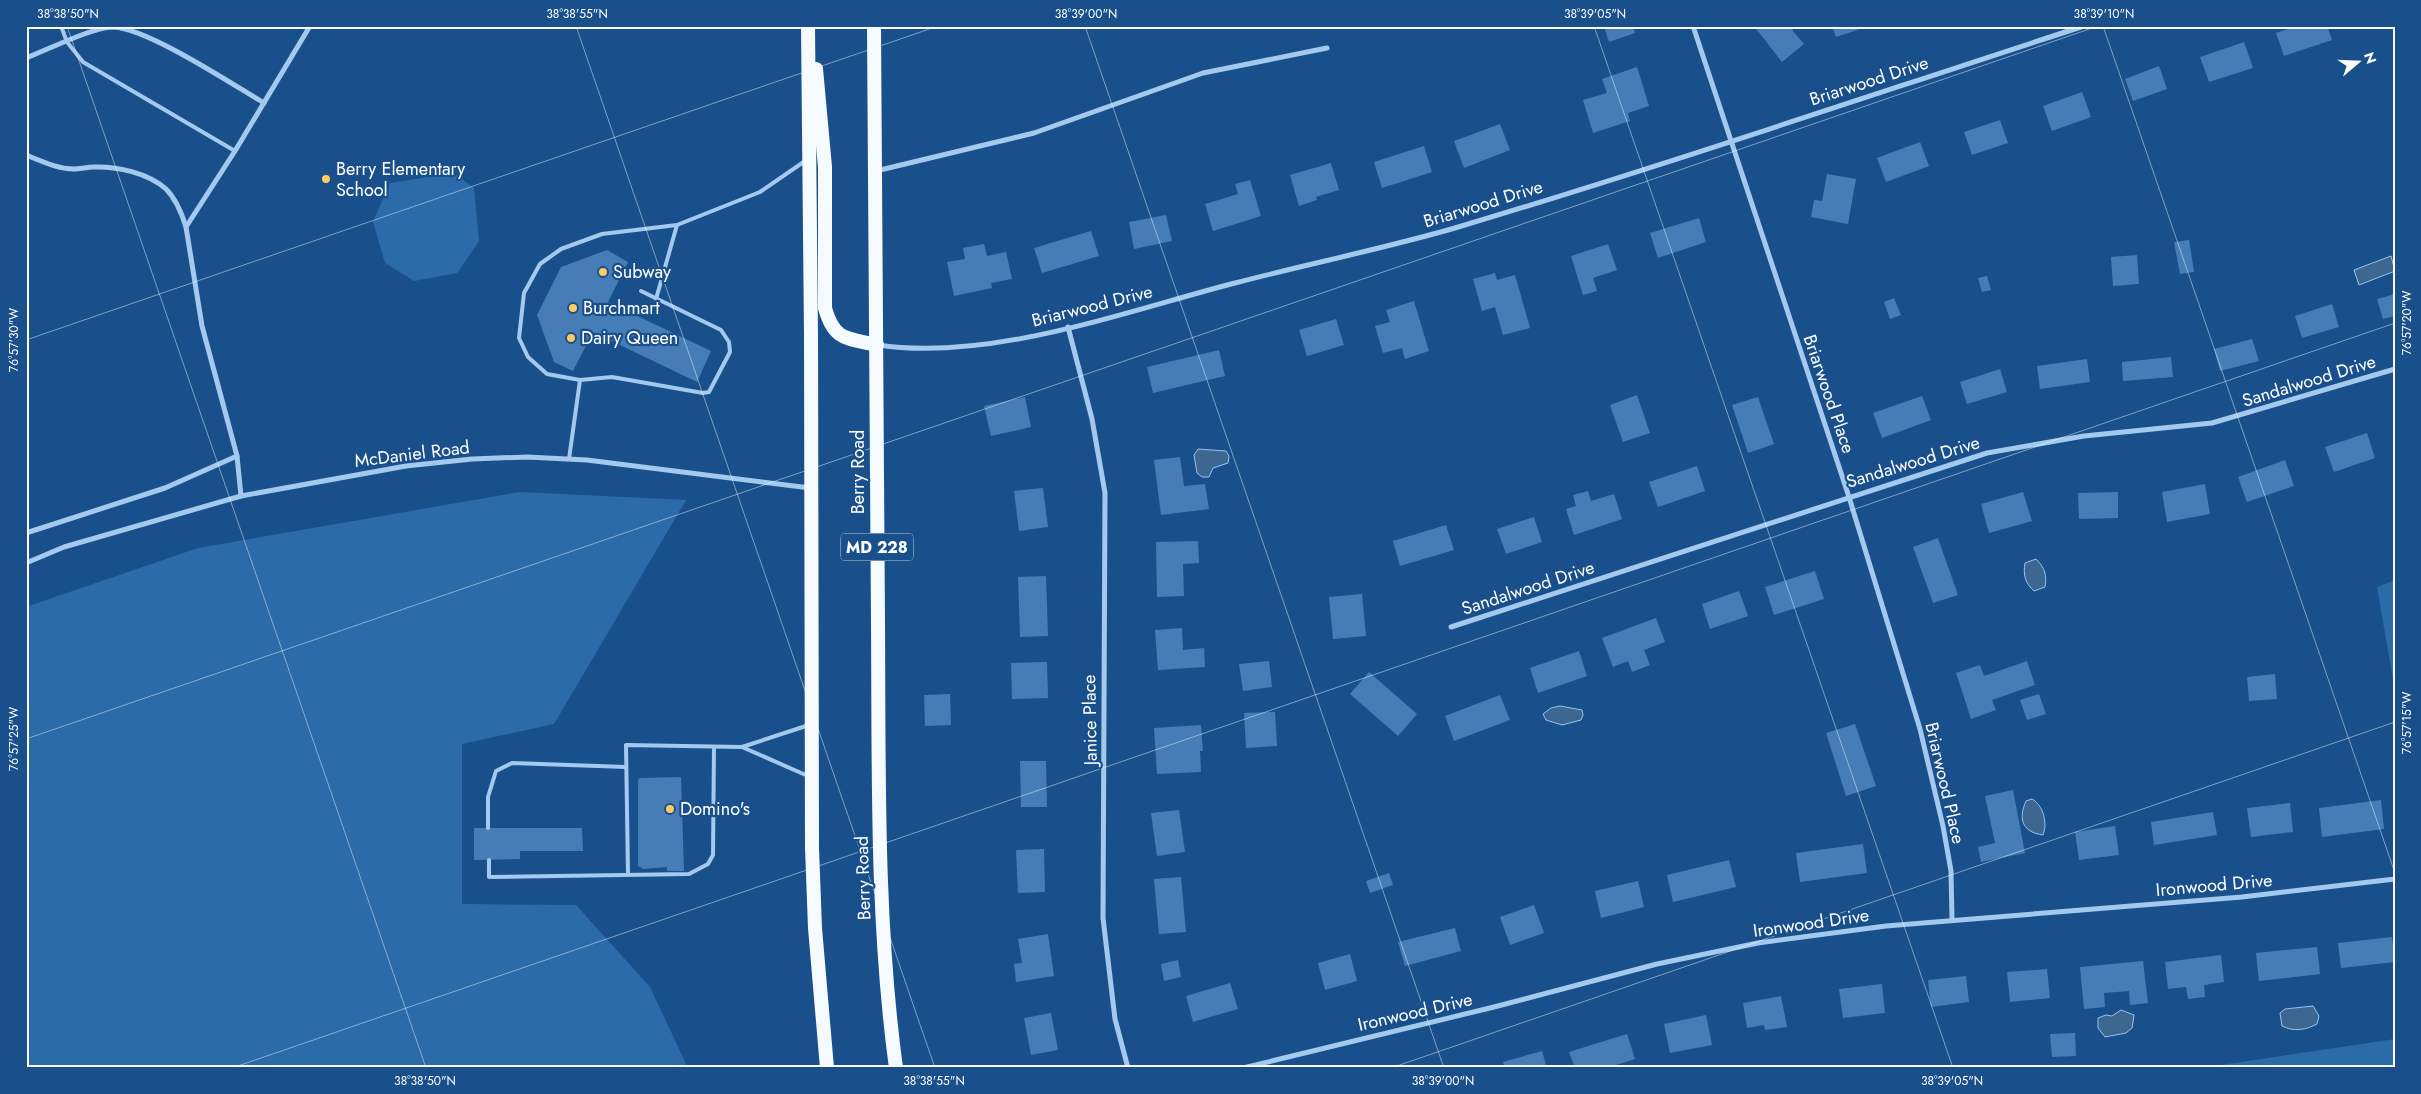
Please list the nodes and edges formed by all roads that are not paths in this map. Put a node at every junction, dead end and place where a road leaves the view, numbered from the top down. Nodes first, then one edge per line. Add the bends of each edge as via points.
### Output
1 (61, 26) edge
2 (129, 26) edge
3 (310, 26) edge
4 (808, 26) edge
5 (812, 26) edge
6 (874, 26) edge
7 (1693, 26) edge
8 (2084, 26) edge
9 (134, 32) junction
10 (68, 42) junction
11 (1327, 48) dead end
12 (26, 58) edge
13 (264, 103) junction
14 (1731, 141) junction
15 (235, 151) junction
16 (26, 155) edge
17 (808, 159) junction
18 (876, 171) junction
19 (677, 225) junction
20 (186, 226) junction
21 (641, 291) dead end
22 (656, 299) junction
23 (1068, 328) junction
24 (877, 345) junction
25 (2395, 369) edge
26 (580, 380) junction
27 (236, 456) junction
28 (569, 459) junction
29 (811, 489) junction
30 (241, 496) junction
31 (1849, 497) junction
32 (26, 533) edge
33 (26, 563) edge
34 (1451, 627) dead end
35 (811, 724) junction
36 (714, 747) junction
37 (742, 747) junction
38 (626, 767) junction
39 (811, 778) junction
40 (488, 828) dead end
41 (489, 860) dead end
42 (628, 874) junction
43 (2395, 879) edge
44 (1952, 920) junction
45 (827, 1068) edge
46 (896, 1068) edge
47 (1128, 1068) edge
48 (1243, 1068) edge

1 - 10 lane
2 - 9 lane
3 - 13 street
4 - 17 highway
5 - 24 highway via 825,167 825,308 830,324 840,336
6 - 18 highway, Berry Road / MD 228
7 - 14 street, Briarwood Place
8 - 14 street, Briarwood Drive
9 - 10 street via 113,27
9 - 13 street via 199,64
10 - 12 street
10 - 15 lane via 83,62
11 - 18 street via 1203,73 1034,133
13 - 15 street
14 - 23 street, Briarwood Drive via 1452,228
14 - 31 street, Briarwood Place
15 - 20 street
16 - 20 street via 74,169 123,169 158,184 177,204
17 - 19 lane via 760,192
17 - 29 highway
18 - 24 highway, Berry Road / MD 228
19 - 22 lane
19 - 26 lane via 602,234 561,249 540,264 524,293 519,338 528,357 547,374
20 - 27 street via 202,326
21 - 22 lane
22 - 26 lane via 721,330 729,342 730,352 710,392 612,377
23 - 24 street, Briarwood Drive via 971,345 903,349
23 - 47 street, Janice Place via 1092,420 1105,493 1102,918 1115,1019
24 - 46 highway, Berry Road / MD 228 via 880,836 885,951
25 - 31 street, Sandalwood Drive via 2212,423 2084,436 2007,448
26 - 28 lane
27 - 30 street
27 - 32 street via 165,488
28 - 29 street, McDaniel Road
28 - 30 street, McDaniel Road via 472,459 406,466
29 - 35 highway
30 - 33 street, McDaniel Road via 64,547
31 - 34 street, Sandalwood Drive
31 - 44 street, Briarwood Place via 1935,784 1951,872
35 - 37 lane
35 - 39 highway
36 - 37 lane
36 - 38 lane via 626,745
36 - 42 lane via 713,855 708,864 689,874
37 - 39 lane
38 - 40 lane via 512,763 496,772 488,797
38 - 42 lane
39 - 45 highway via 815,928
41 - 42 lane via 490,877
43 - 44 street, Ironwood Drive via 2242,897
44 - 48 street, Ironwood Drive via 1801,936 1740,946

